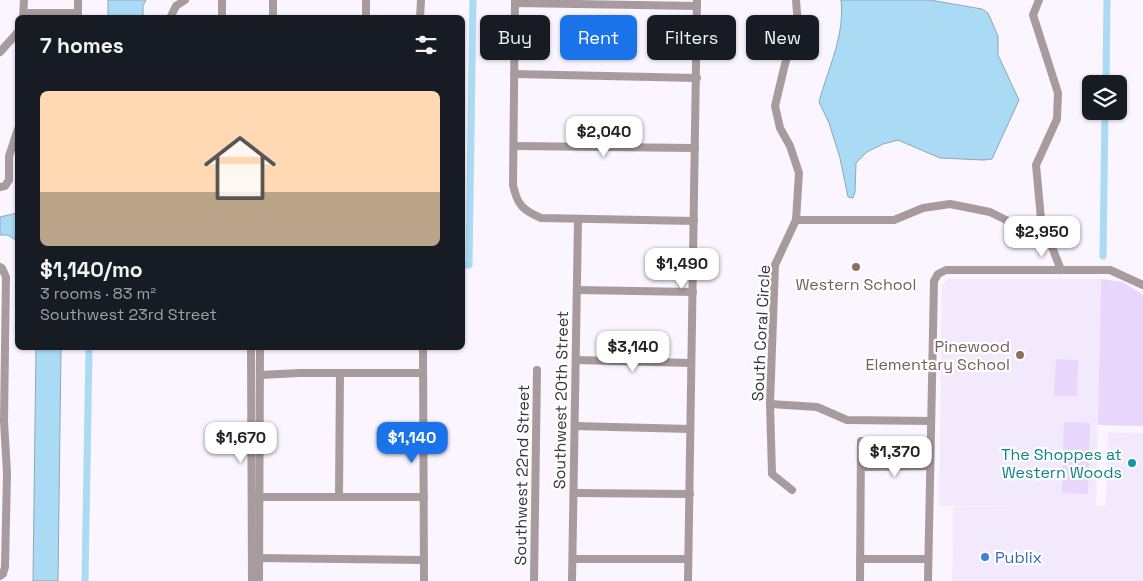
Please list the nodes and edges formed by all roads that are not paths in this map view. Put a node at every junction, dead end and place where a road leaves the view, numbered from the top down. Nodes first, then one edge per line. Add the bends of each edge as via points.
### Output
1 (24, 0) edge
2 (78, 0) edge
3 (185, 0) edge
4 (222, 0) edge
5 (273, 0) edge
6 (366, 0) edge
7 (421, 0) edge
8 (796, 0) edge
9 (1039, 0) edge
10 (515, 2) edge
11 (697, 3) edge
12 (24, 15) edge
13 (78, 15) edge
14 (171, 15) edge
15 (222, 15) edge
16 (273, 15) edge
17 (366, 15) edge
18 (420, 15) edge
19 (15, 34) edge
20 (3, 42) edge
21 (0, 52) edge
22 (514, 74) junction
23 (697, 78) junction
24 (15, 140) edge
25 (514, 146) junction
26 (695, 148) junction
27 (3, 187) edge
28 (578, 219) junction
29 (1041, 219) junction
30 (796, 220) junction
31 (694, 221) junction
32 (1, 268) edge
33 (1061, 270) junction
34 (1143, 285) edge
35 (577, 290) junction
36 (693, 292) junction
37 (3, 317) edge
38 (251, 350) edge
39 (260, 350) edge
40 (423, 350) edge
41 (576, 360) junction
42 (691, 363) junction
43 (3, 370) edge
44 (538, 370) dead end
45 (340, 373) junction
46 (423, 373) junction
47 (260, 375) junction
48 (770, 404) junction
49 (2, 421) edge
50 (930, 421) junction
51 (575, 426) junction
52 (690, 429) junction
53 (862, 441) dead end
54 (929, 466) junction
55 (861, 467) junction
56 (4, 473) edge
57 (792, 490) dead end
58 (574, 493) junction
59 (690, 494) junction
60 (256, 497) junction
61 (339, 497) junction
62 (424, 497) junction
63 (3, 526) edge
64 (256, 558) junction
65 (573, 559) junction
66 (688, 559) junction
67 (860, 559) junction
68 (928, 559) junction
69 (424, 560) junction
70 (1, 575) edge
71 (252, 581) edge
72 (259, 581) edge
73 (424, 581) edge
74 (534, 581) edge
75 (572, 581) edge
76 (688, 581) edge
77 (860, 581) edge
78 (928, 581) edge

1 - 12 street
2 - 13 street
3 - 14 street
4 - 15 street
5 - 16 street
6 - 17 street
7 - 18 street
8 - 30 street, South Coral Circle via 798,25 775,106 780,128 799,173
9 - 29 street via 1033,15 1058,93 1057,118 1036,165
10 - 11 street
10 - 22 street
11 - 23 street
19 - 20 street
20 - 21 street
22 - 23 street
22 - 25 street
23 - 26 street
24 - 27 street via 8,180
25 - 26 street
25 - 28 street via 513,184 521,207 540,218
26 - 31 street
28 - 31 street
28 - 35 street, Southwest 20th Street
29 - 30 street via 1014,224 990,212 950,204 923,208 894,220
29 - 33 street
30 - 48 street, South Coral Circle via 775,265
31 - 36 street
32 - 37 street via 6,277
33 - 34 street via 1110,270
33 - 50 street via 946,270 938,274 934,282
35 - 36 street
35 - 41 street, Southwest 20th Street
36 - 42 street
37 - 43 street
38 - 60 street
39 - 47 street
40 - 46 street
41 - 42 street
41 - 51 street, Southwest 20th Street
42 - 52 street
43 - 49 street
44 - 74 street, Southwest 22nd Street
45 - 46 street
45 - 47 street
45 - 61 street
46 - 62 street
47 - 60 street
48 - 50 street via 816,407 847,420
48 - 57 street, South Coral Circle via 772,474
49 - 56 street via 7,444
50 - 54 street
51 - 52 street
51 - 58 street, Southwest 20th Street
52 - 59 street
53 - 55 street
54 - 55 street
54 - 68 street
55 - 67 street
56 - 63 street
58 - 59 street
58 - 65 street, Southwest 20th Street
59 - 66 street
60 - 61 street
60 - 64 street
61 - 62 street
62 - 69 street
63 - 70 street via 5,567
64 - 69 street
64 - 71 street
64 - 72 street
65 - 66 street
65 - 75 street, Southwest 20th Street
66 - 76 street
67 - 68 street
67 - 77 street
68 - 78 street
69 - 73 street

